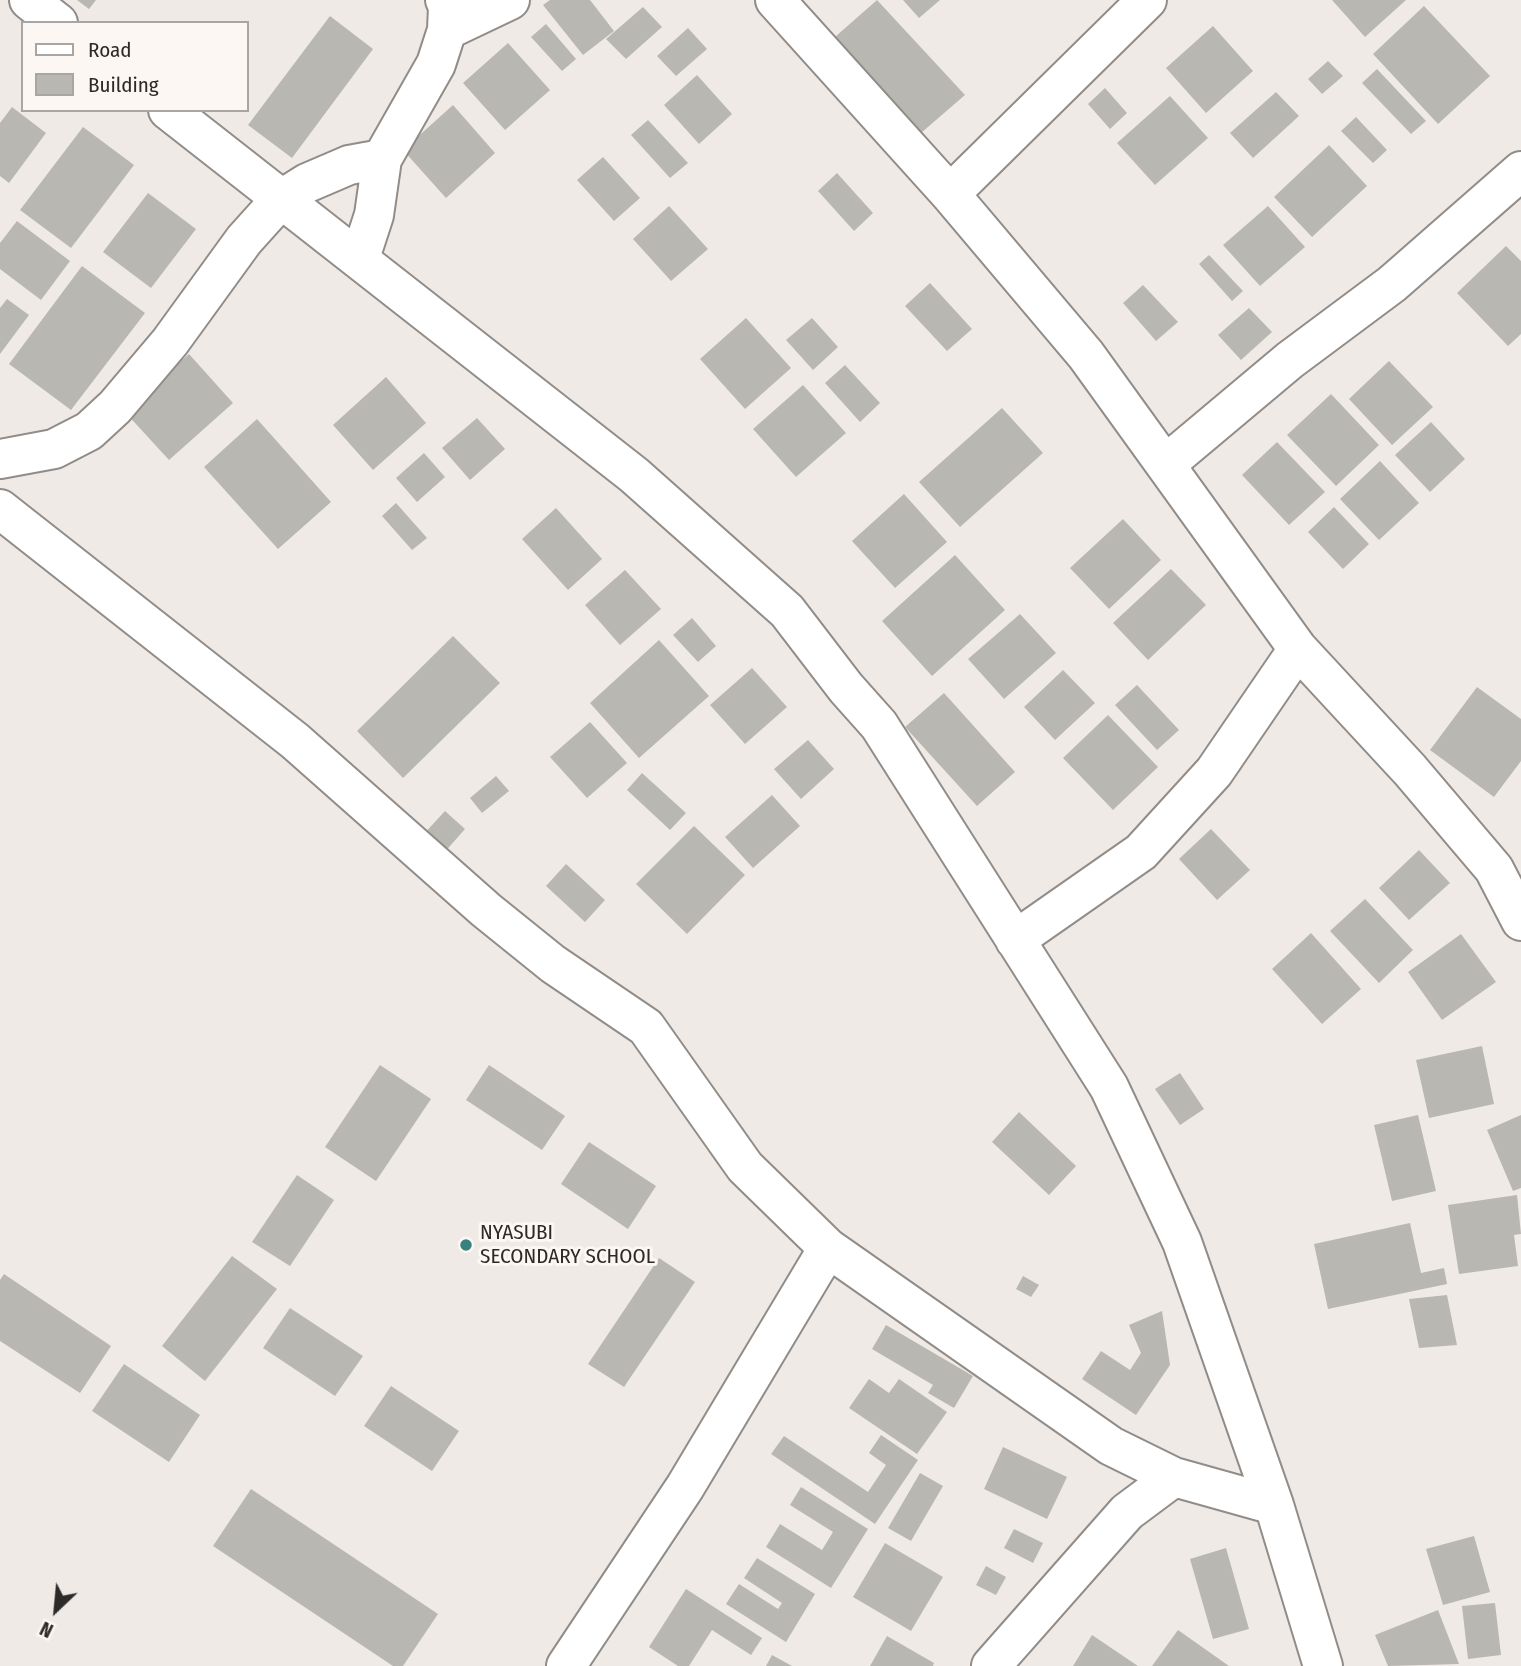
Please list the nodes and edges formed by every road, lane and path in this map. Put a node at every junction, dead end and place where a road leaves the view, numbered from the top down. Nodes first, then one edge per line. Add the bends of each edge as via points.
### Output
1 (29, 0) edge
2 (510, 0) edge
3 (775, 0) edge
4 (1147, 0) edge
5 (446, 15) edge
6 (55, 21) edge
7 (170, 112) edge
8 (382, 159) junction
9 (1520, 175) edge
10 (950, 194) junction
11 (280, 200) junction
12 (360, 258) junction
13 (0, 458) edge
14 (1166, 464) junction
15 (0, 509) edge
16 (1297, 649) junction
17 (1508, 863) edge
18 (1521, 921) edge
19 (1015, 940) junction
20 (828, 1248) junction
21 (1174, 1477) junction
22 (1274, 1505) junction
23 (566, 1666) edge
24 (992, 1666) edge
25 (1323, 1666) edge

1 - 6 street
2 - 5 street
3 - 10 street
4 - 10 street
5 - 8 street via 436,64
7 - 11 street
8 - 11 street via 349,165
8 - 12 street via 374,215
9 - 14 street
10 - 14 street via 1086,355
11 - 12 street
11 - 13 street via 244,240 170,342 89,431 54,449
12 - 19 street via 634,475 787,611 879,725
14 - 16 street
15 - 20 street via 295,741 553,964 646,1027 745,1167
16 - 17 street via 1410,770
16 - 19 street via 1214,772 1141,852
17 - 18 street
19 - 22 street via 1109,1087 1176,1230
20 - 21 street via 1111,1446
20 - 23 street via 685,1487
21 - 22 street
21 - 24 street via 1127,1511
22 - 25 street

